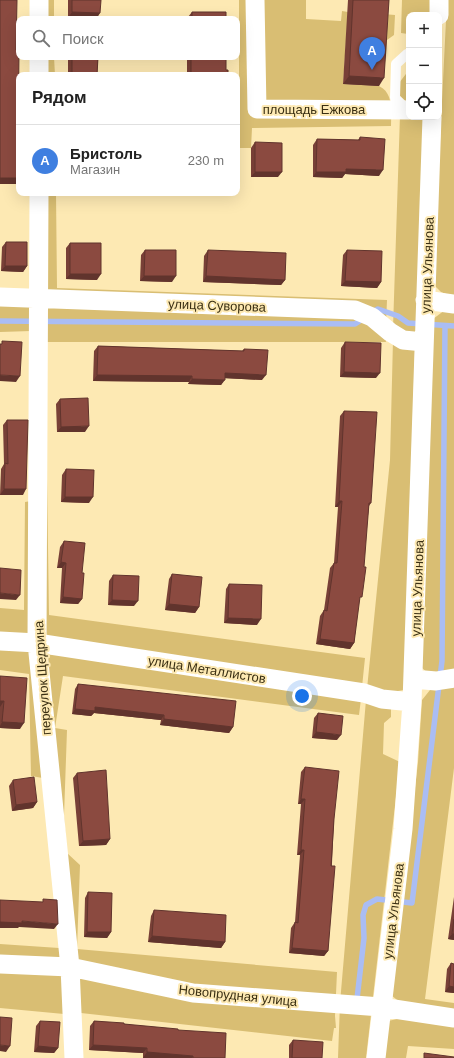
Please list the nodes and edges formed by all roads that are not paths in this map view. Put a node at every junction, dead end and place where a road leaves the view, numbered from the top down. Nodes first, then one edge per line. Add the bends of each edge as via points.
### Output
1 (39, 0) edge
2 (255, 0) edge
3 (440, 0) edge
4 (439, 12) edge
5 (39, 16) edge
6 (406, 56) edge
7 (39, 60) edge
8 (39, 72) edge
9 (406, 108) edge
10 (406, 110) edge
11 (432, 120) edge
12 (39, 196) edge
13 (0, 297) edge
14 (40, 297) junction
15 (425, 300) junction
16 (454, 304) edge
17 (424, 342) junction
18 (0, 641) edge
19 (37, 643) junction
20 (454, 678) edge
21 (414, 679) junction
22 (412, 702) junction
23 (0, 964) edge
24 (70, 967) junction
25 (381, 1007) junction
26 (454, 1018) edge
27 (74, 1058) edge
28 (376, 1058) edge

1 - 5 street
2 - 10 street, площадь Ежкова via 257,109
3 - 4 street
6 - 9 lane via 396,64 395,98
7 - 8 street
11 - 15 street, улица Ульянова
12 - 14 street, переулок Щедрина
13 - 14 street, улица Суворова
14 - 17 street, улица Суворова via 356,310 372,317 403,340
14 - 19 street, переулок Щедрина
15 - 16 street
15 - 17 street, улица Ульянова
17 - 21 street, улица Ульянова
18 - 19 street, улица Металлистов
19 - 22 street, улица Металлистов
19 - 24 street, переулок Щедрина
20 - 21 street via 436,681
21 - 22 street, улица Ульянова
22 - 25 street, улица Ульянова via 403,829
23 - 24 street, Новопрудная улица
24 - 25 street, Новопрудная улица via 193,993
24 - 27 street, переулок Щедрина
25 - 26 street, Новопрудная улица
25 - 28 street, улица Ульянова

